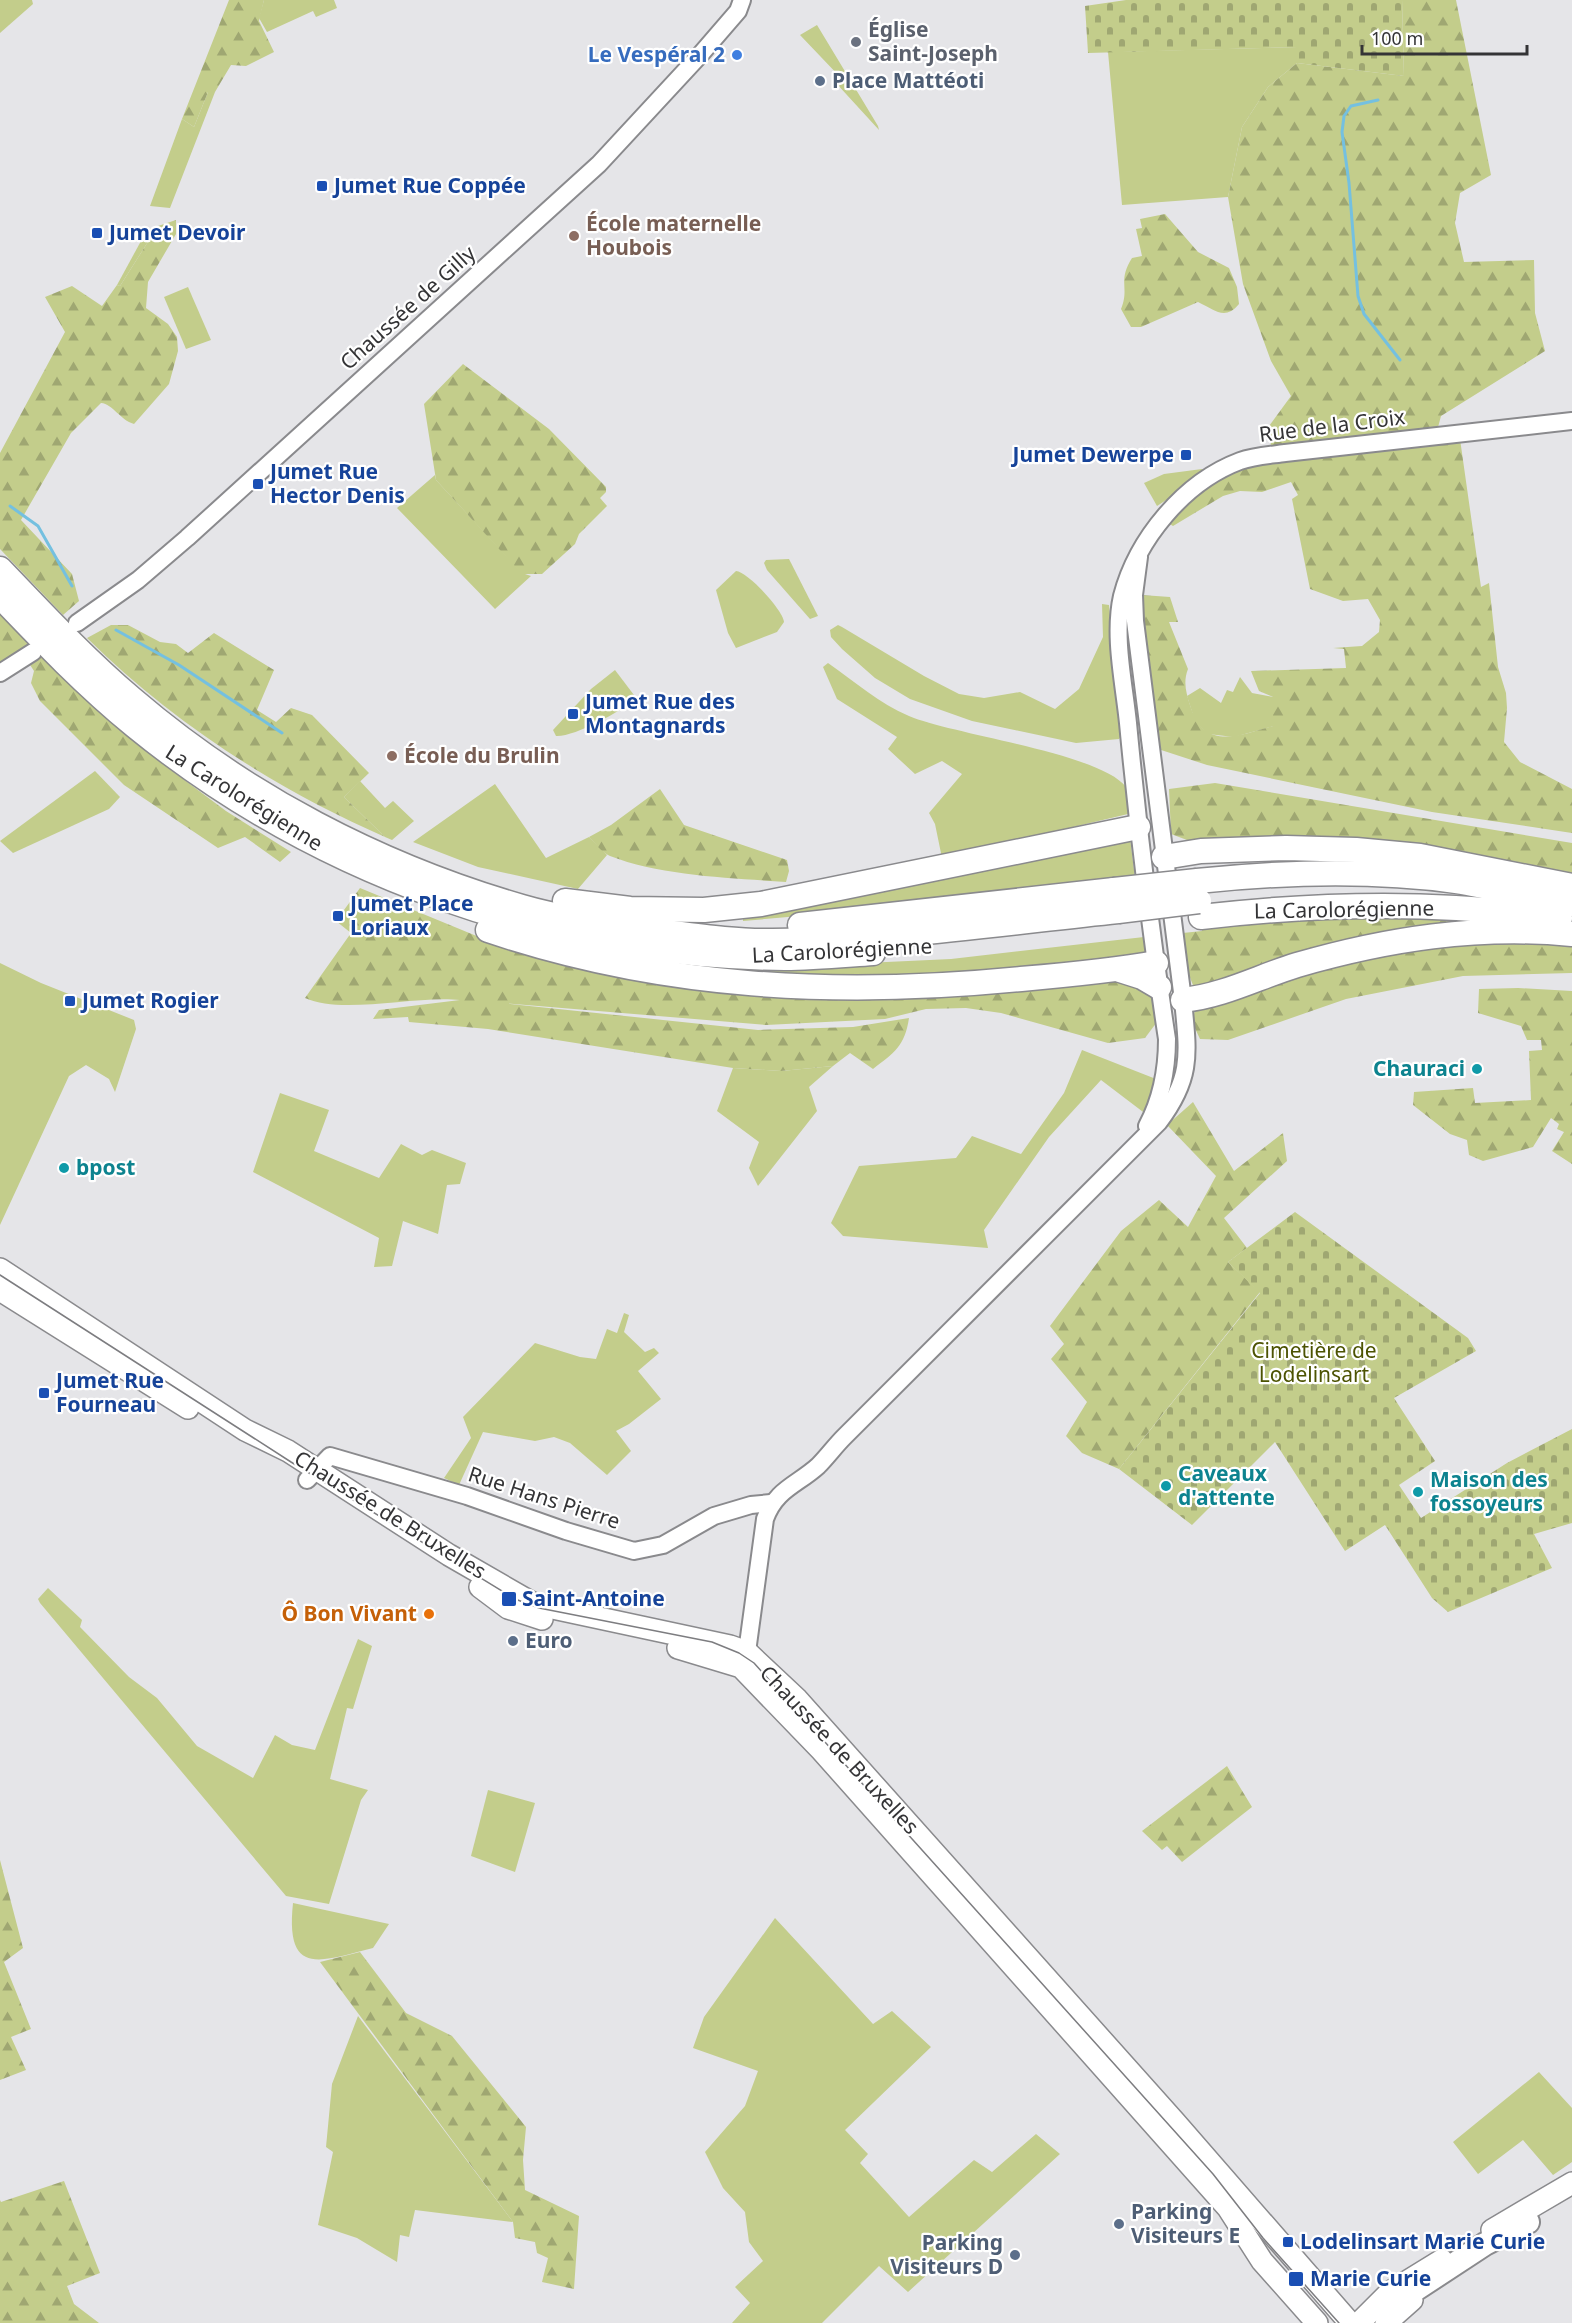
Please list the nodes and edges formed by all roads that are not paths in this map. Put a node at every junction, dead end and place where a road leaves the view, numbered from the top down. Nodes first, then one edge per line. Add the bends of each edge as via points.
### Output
1 (742, 0) edge
2 (1572, 421) edge
3 (1139, 557) junction
4 (0, 569) edge
5 (0, 596) edge
6 (77, 622) dead end
7 (33, 652) dead end
8 (0, 673) edge
9 (1138, 827) junction
10 (1157, 855) junction
11 (413, 869) junction
12 (384, 878) junction
13 (1572, 886) edge
14 (1199, 900) junction
15 (1572, 904) edge
16 (1117, 909) junction
17 (1572, 919) edge
18 (1173, 934) junction
19 (1572, 934) edge
20 (1156, 963) junction
21 (1120, 970) junction
22 (1159, 987) junction
23 (1183, 1000) junction
24 (1138, 1143) junction
25 (0, 1269) edge
26 (0, 1290) edge
27 (312, 1475) junction
28 (771, 1503) junction
29 (747, 1652) junction
30 (1526, 2216) junction
31 (1388, 2315) edge
32 (1317, 2323) edge
33 (1350, 2323) edge
34 (1359, 2323) edge

1 - 6 street, Chaussée de Gilly via 738,11 700,56 599,164 187,538 138,580
2 - 3 street, Rue de la Croix via 1241,460 1178,500 1160,519
3 - 9 street, Rue de la Croix via 1122,597 1119,635
3 - 10 street, Rue de la Croix via 1135,621
4 - 11 highway, La Carolorégienne via 122,691 209,760 340,837
5 - 12 highway, La Carolorégienne via 107,702 199,775 272,821
7 - 8 street
9 - 10 street, Rue de la Croix
9 - 10 street
9 - 11 highway via 854,887 704,910 630,909 565,901
10 - 13 highway via 1286,848 1356,850 1420,856
10 - 18 street, Rue de la Croix via 1171,903
10 - 20 street, Rue de la Croix via 1149,906
11 - 16 highway, La Carolorégienne via 524,908 606,924 772,941 879,937
12 - 16 highway, La Carolorégienne via 497,918 609,943 683,953 785,958 878,953
12 - 21 highway via 419,901 533,944 672,975 747,985 903,988
14 - 15 highway, La Carolorégienne via 1306,890 1451,892
14 - 16 highway, La Carolorégienne, bridge
14 - 17 highway, La Carolorégienne via 1284,907 1455,908
18 - 20 street via 1167,952
18 - 23 street, Rue de la Croix
19 - 23 highway via 1536,930 1419,936 1364,946 1217,993
20 - 21 highway
20 - 22 street, Rue de la Croix
21 - 22 highway
22 - 23 street
22 - 24 street, Rue de la Croix via 1167,1065 1154,1113
23 - 24 street, Rue de la Croix via 1187,1062 1182,1085 1172,1105
24 - 28 street via 818,1466 795,1480
25 - 27 main road, Chaussée de Bruxelles via 259,1438 288,1451
26 - 32 main road, Chaussée de Bruxelles via 483,1588 508,1608 532,1617 703,1654 741,1667 822,1751 1228,2208 1262,2261
27 - 28 street, Rue Hans Pierre via 330,1456 634,1551 663,1545 724,1512
27 - 29 main road, Chaussée de Bruxelles via 540,1607 713,1641
28 - 29 street via 765,1519
29 - 33 main road, Chaussée de Bruxelles via 796,1699
30 - 31 highway
30 - 31 main road
30 - 34 main road via 1390,2292

